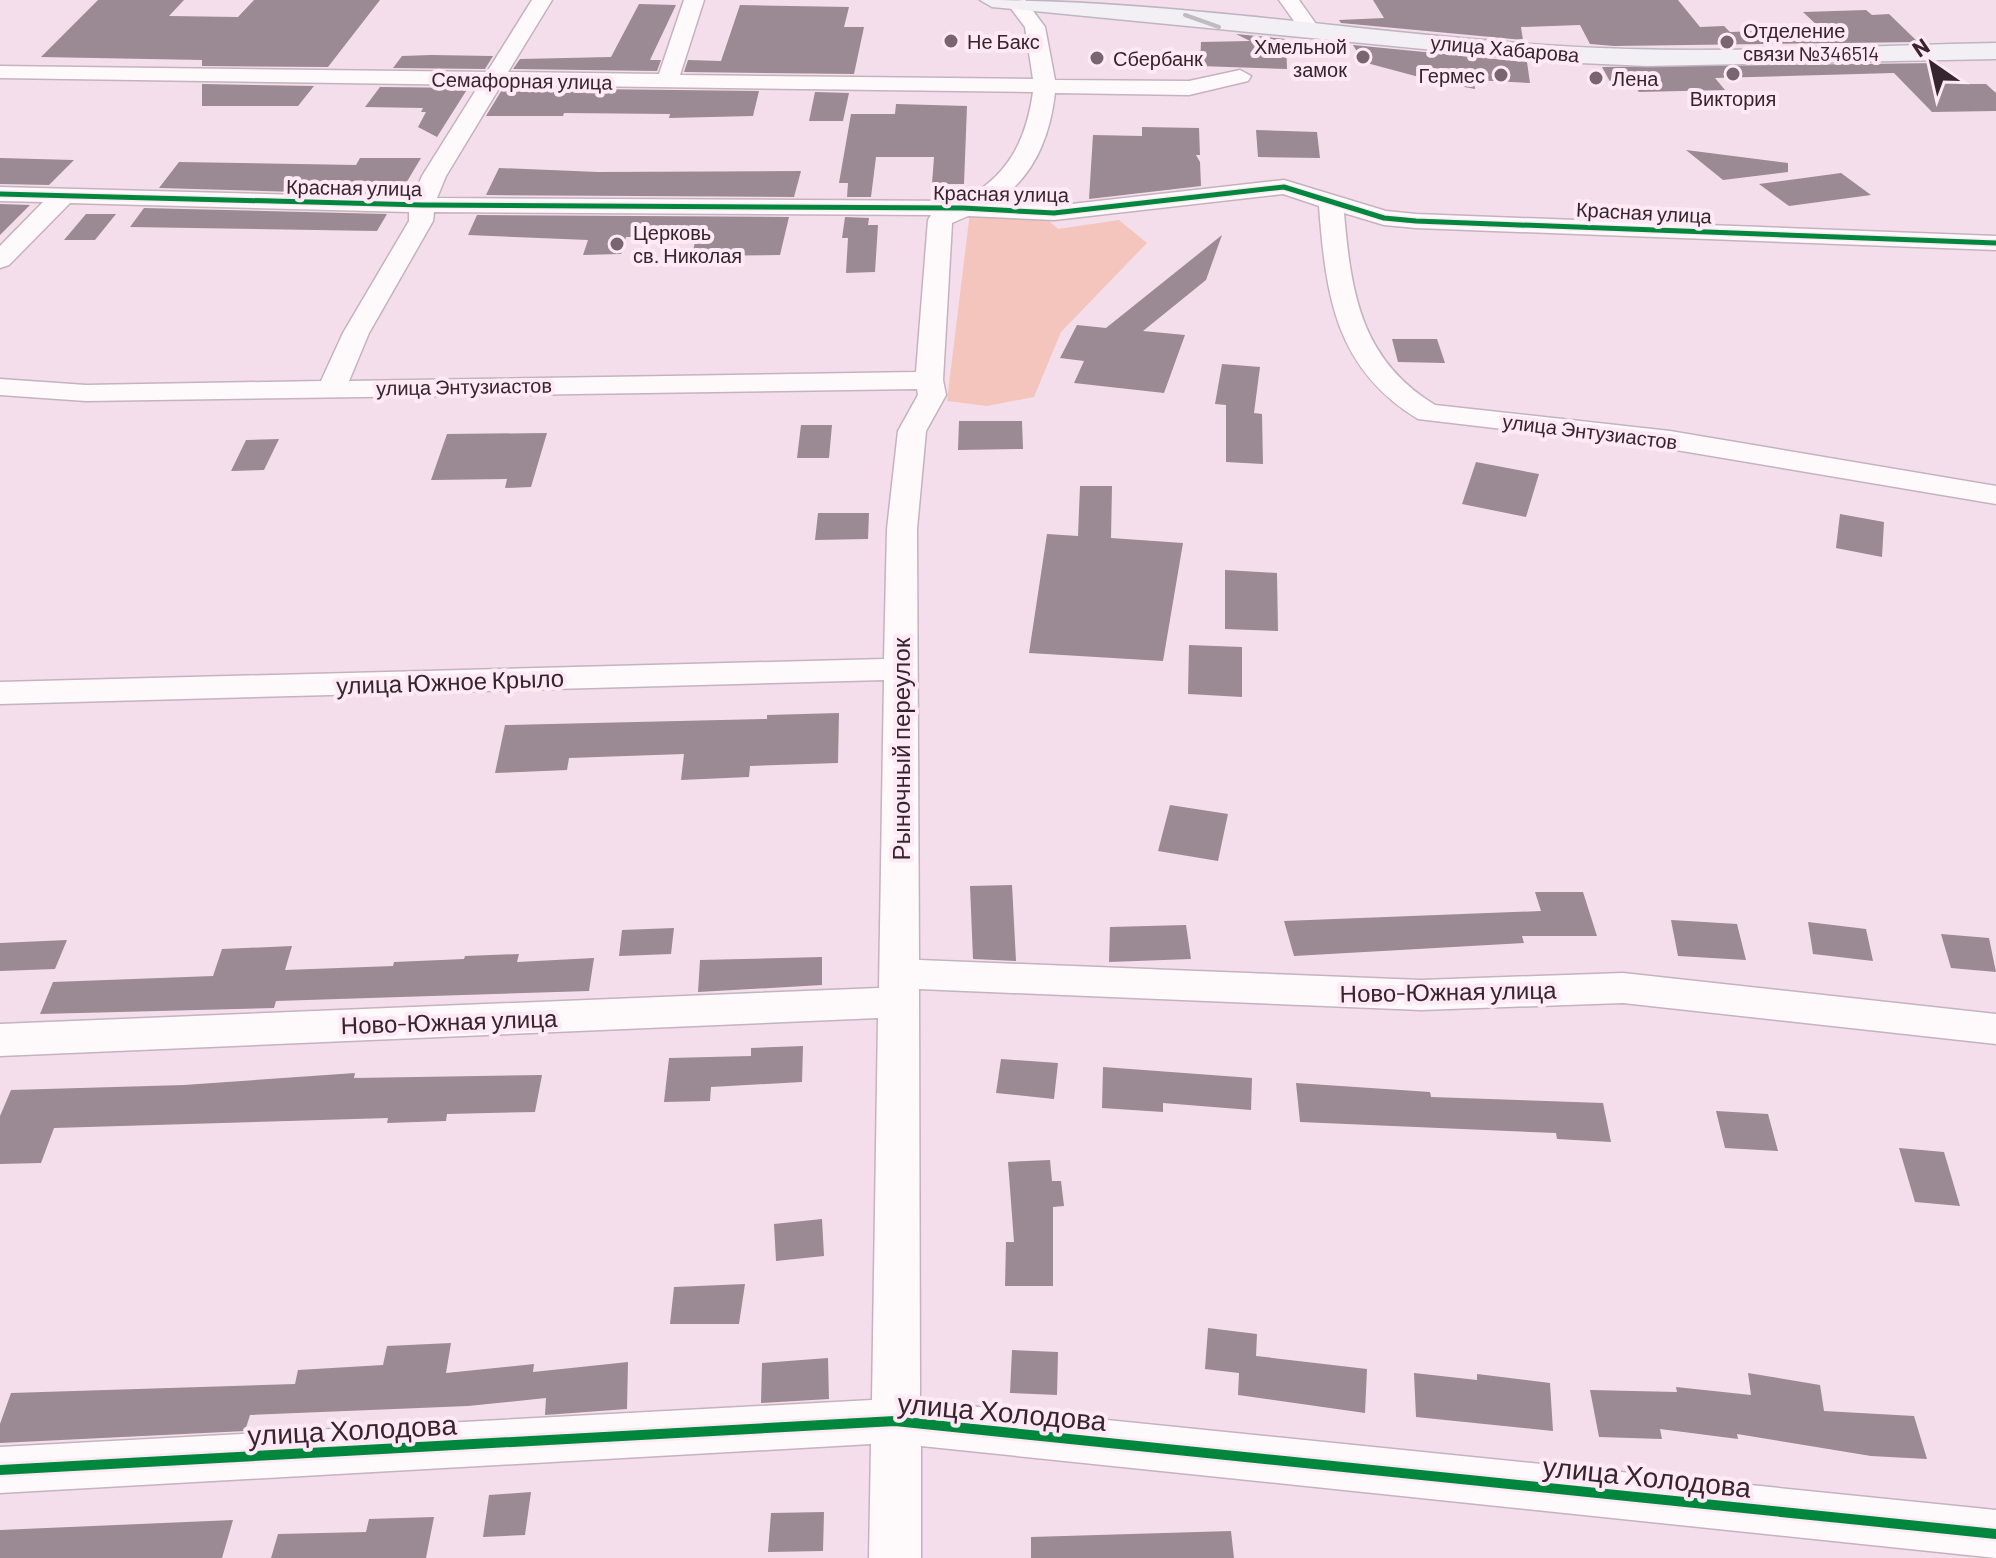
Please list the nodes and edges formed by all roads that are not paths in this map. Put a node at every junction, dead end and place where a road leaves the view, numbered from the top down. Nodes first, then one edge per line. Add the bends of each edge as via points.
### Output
1 (542, 0) edge
2 (694, 0) edge
3 (1289, 0) edge
4 (1004, 1) edge
5 (1311, 31) junction
6 (1996, 51) edge
7 (0, 72) edge
8 (1240, 76) dead end
9 (494, 80) junction
10 (667, 82) junction
11 (1045, 87) junction
12 (0, 194) edge
13 (64, 195) junction
14 (1331, 201) junction
15 (422, 205) junction
16 (963, 208) junction
17 (1996, 243) edge
18 (0, 260) edge
19 (929, 380) junction
20 (0, 387) edge
21 (332, 387) junction
22 (1996, 495) edge
23 (901, 669) junction
24 (0, 693) edge
25 (898, 988) junction
26 (1996, 1029) edge
27 (0, 1040) edge
28 (895, 1421) junction
29 (0, 1470) edge
30 (1996, 1534) edge
31 (895, 1558) edge

1 - 9 street
2 - 10 street
3 - 5 street
4 - 5 main road, улица Хабарова
4 - 11 street, Рыночный переулок via 1034,24
5 - 6 main road, улица Хабарова via 1647,58
7 - 9 street, Семафорная улица
8 - 11 street, Семафорная улица via 1189,88
9 - 10 street, Семафорная улица
9 - 15 street via 434,176
10 - 11 street, Семафорная улица
11 - 16 street, Рыночный переулок via 1025,156 1001,187
12 - 13 street, Красная улица
13 - 15 street, Красная улица
13 - 18 street
14 - 16 street, Красная улица via 1284,187 1054,213
14 - 17 street, Красная улица via 1384,218 1416,221
14 - 22 street, улица Энтузиастов via 1336,269 1353,333 1402,401 1428,413 1670,440
15 - 16 street, Красная улица
15 - 21 street via 421,221 356,333
16 - 19 street, Рыночный переулок via 940,220
19 - 21 street, улица Энтузиастов
19 - 23 street, Рыночный переулок via 932,395 912,431 902,529
20 - 21 street, улица Энтузиастов via 86,393
23 - 24 street, улица Южное Крыло
23 - 25 street, Рыночный переулок
25 - 26 street, Ново-Южная улица via 1421,995 1623,988
25 - 27 street, Ново-Южная улица
25 - 28 street, Рыночный переулок
28 - 29 street, улица Холодова
28 - 30 street, улица Холодова
28 - 31 street, Рыночный переулок

